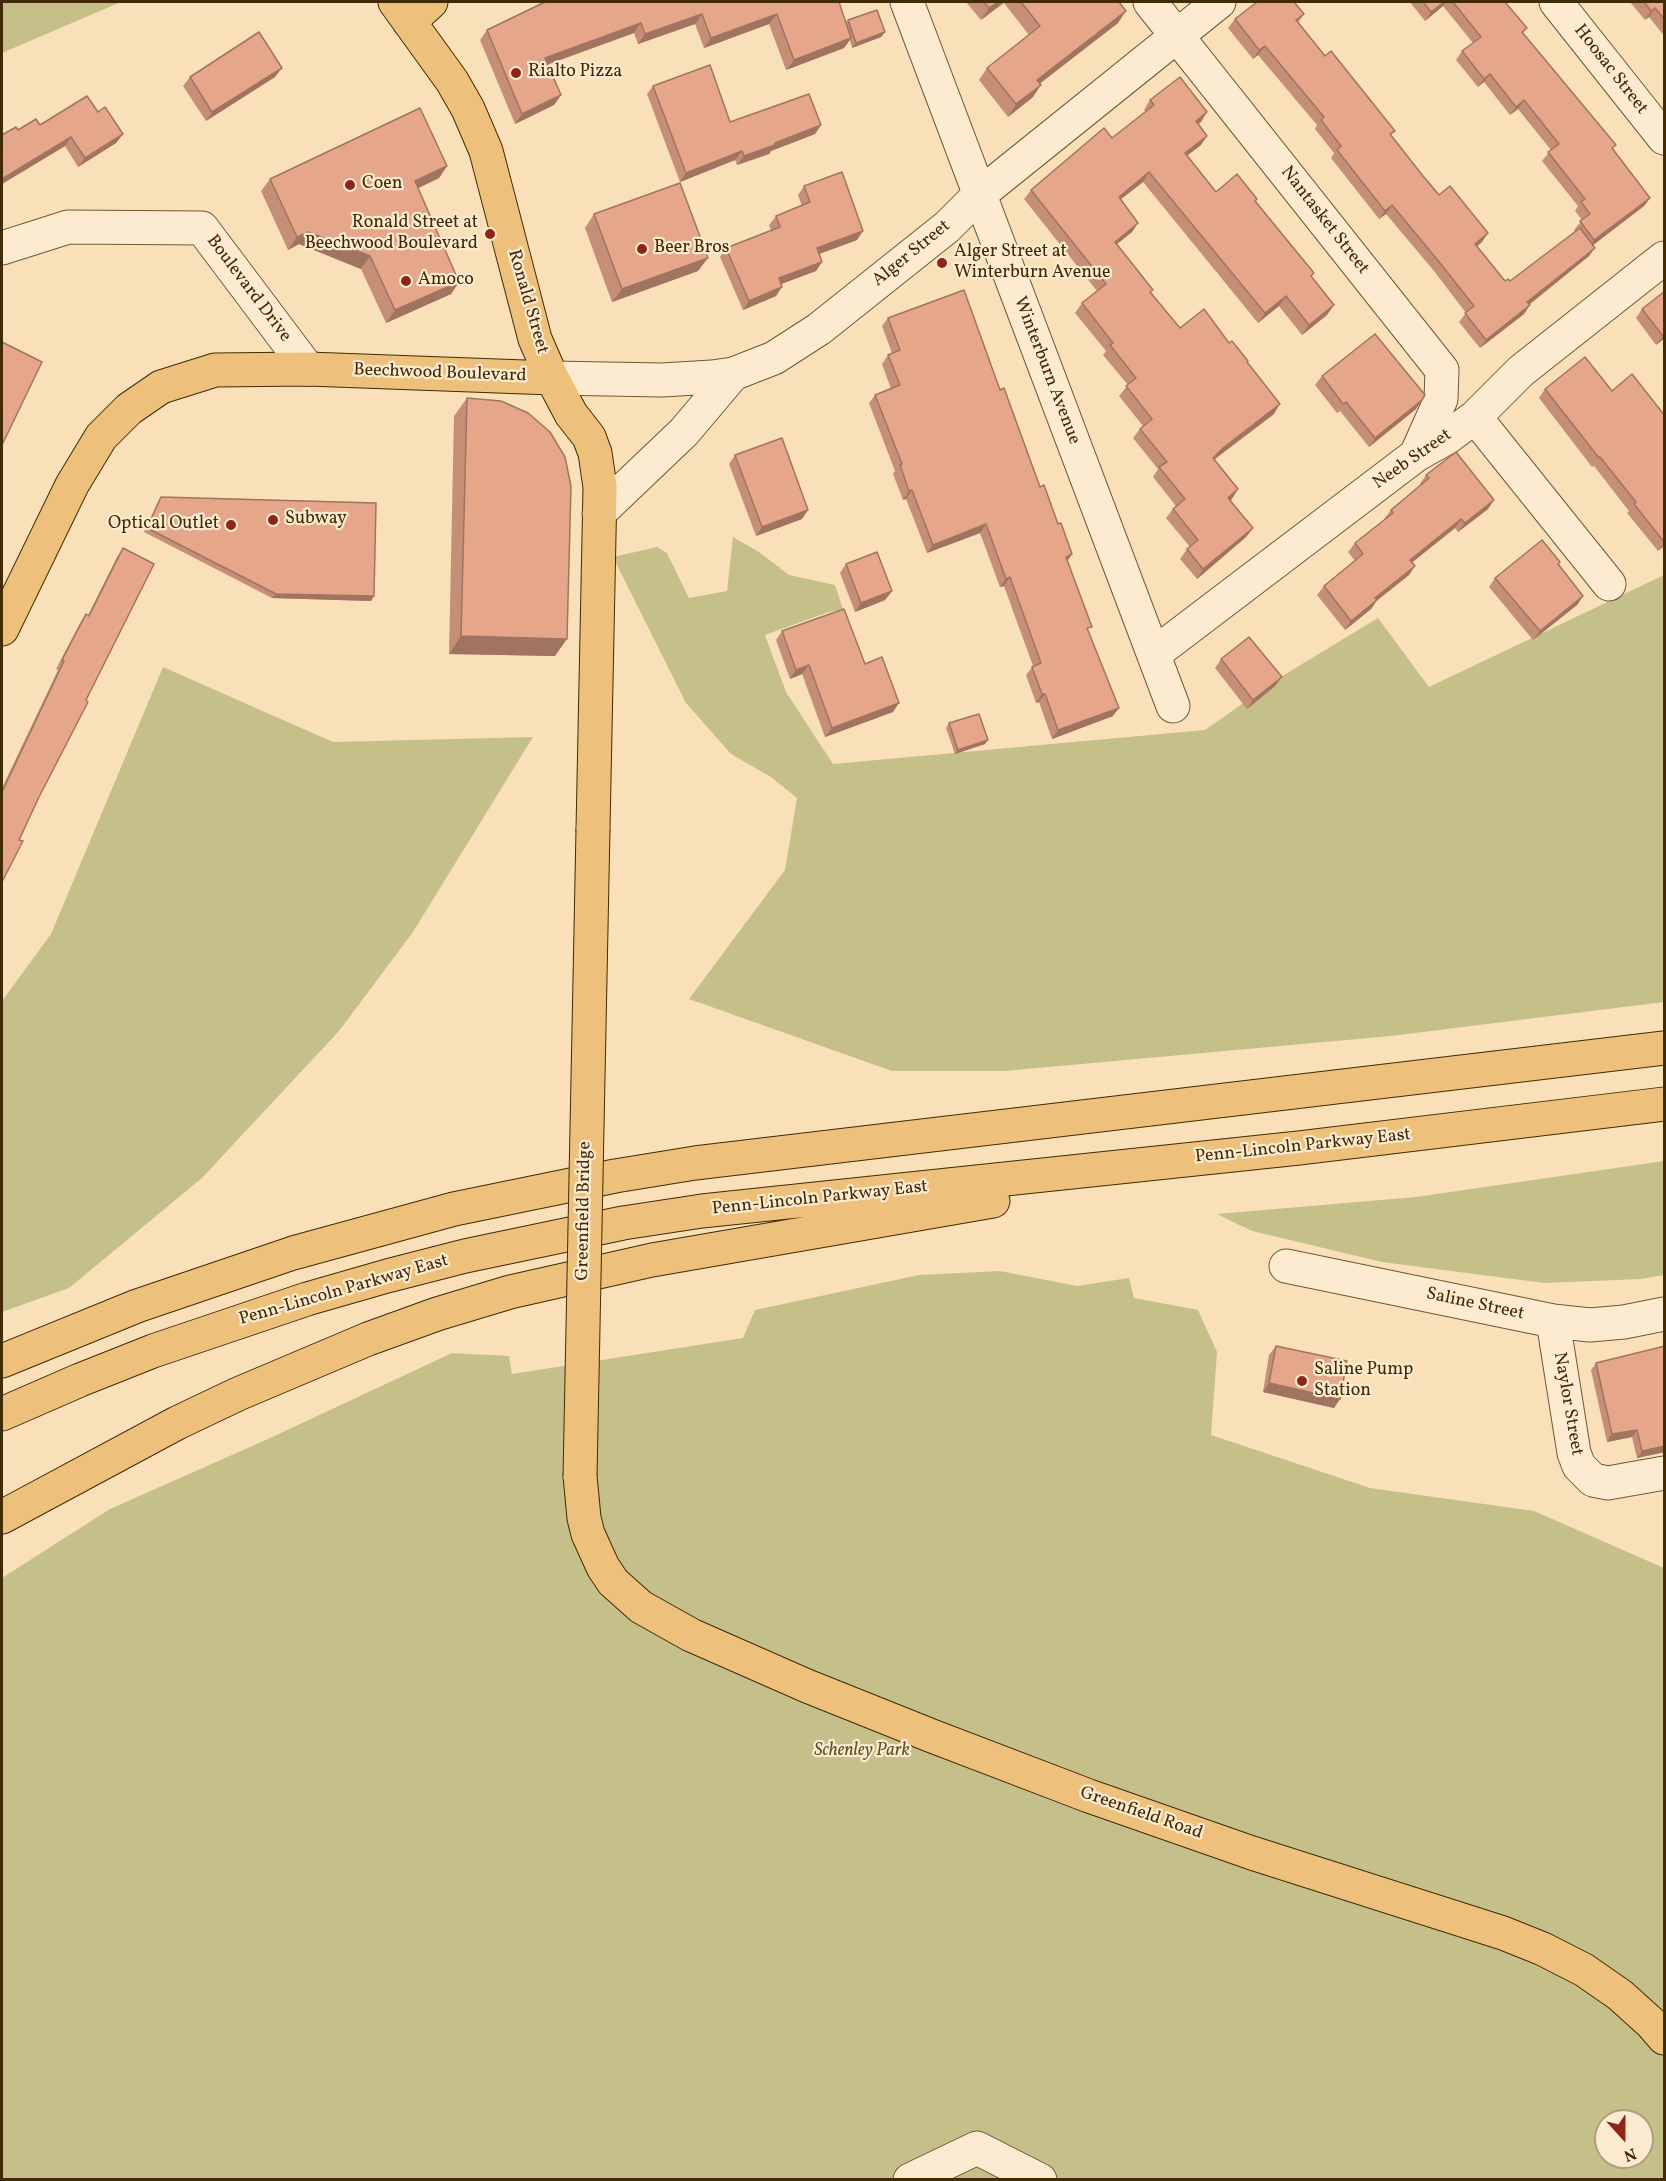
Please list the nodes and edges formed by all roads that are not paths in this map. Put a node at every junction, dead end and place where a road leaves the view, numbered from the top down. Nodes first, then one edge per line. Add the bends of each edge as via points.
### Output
1 (907, 2) edge
2 (1150, 2) edge
3 (1219, 2) edge
4 (1556, 2) edge
5 (412, 8) edge
6 (1177, 36) junction
7 (1665, 138) edge
8 (979, 195) junction
9 (2, 248) edge
10 (1665, 258) edge
11 (308, 369) junction
12 (733, 374) junction
13 (552, 378) junction
14 (1475, 417) junction
15 (1416, 455) junction
16 (599, 513) junction
17 (1609, 584) dead end
18 (2, 629) edge
19 (1154, 654) junction
20 (1173, 706) dead end
21 (593, 830) joint
22 (1665, 1047) edge
23 (1665, 1104) edge
24 (1299, 1148) junction
25 (1286, 1266) dead end
26 (1665, 1314) edge
27 (1553, 1321) junction
28 (2, 1361) edge
29 (2, 1414) edge
30 (1665, 1473) edge
31 (2, 1517) edge
32 (615, 1584) joint
33 (1665, 2038) edge
34 (909, 2180) edge
35 (1040, 2180) edge

1 - 8 street, Winterburn Avenue
2 - 6 street, Nantasket Street
3 - 6 street, Alger Street
4 - 7 street, Hoosac Street
5 - 13 main road, Ronald Street via 468,109 486,152 535,339
6 - 8 street, Alger Street
6 - 15 street, Nantasket Street via 1442,370 1441,399
8 - 12 street, Alger Street via 947,227 819,329 774,358
8 - 19 street, Winterburn Avenue
9 - 11 street, Boulevard Drive via 68,227 202,228
10 - 14 street, Neeb Street via 1521,371
11 - 13 main road, Beechwood Boulevard
11 - 18 main road, Beechwood Boulevard via 215,370 161,387 129,409 101,437 72,485
12 - 13 street, Alger Street via 662,380
12 - 16 street via 684,432
13 - 16 main road, Beechwood Boulevard via 571,414 589,437 598,469
14 - 15 street, Neeb Street
14 - 17 street
15 - 19 street, Neeb Street
16 - 21 main road, Beechwood Boulevard
19 - 20 street, Winterburn Avenue
21 - 32 main road, Greenfield Bridge, bridge via 580,1476 588,1534
22 - 28 main road via 695,1163 591,1180 454,1209 293,1253 137,1306
23 - 24 main road, Penn-Lincoln Parkway East
24 - 29 main road, Penn-Lincoln Parkway East via 702,1211 543,1239 387,1276 275,1310 153,1352
24 - 31 main road via 652,1260 510,1292 378,1336 238,1394
25 - 27 street, Saline Street
26 - 27 street, Saline Street via 1624,1322
27 - 30 street, Naylor Street via 1579,1466 1593,1480 1608,1483
32 - 33 main road, Greenfield Road via 641,1607 691,1635 932,1736 1089,1796 1543,1949 1620,1995
34 - 35 street via 976,2148

